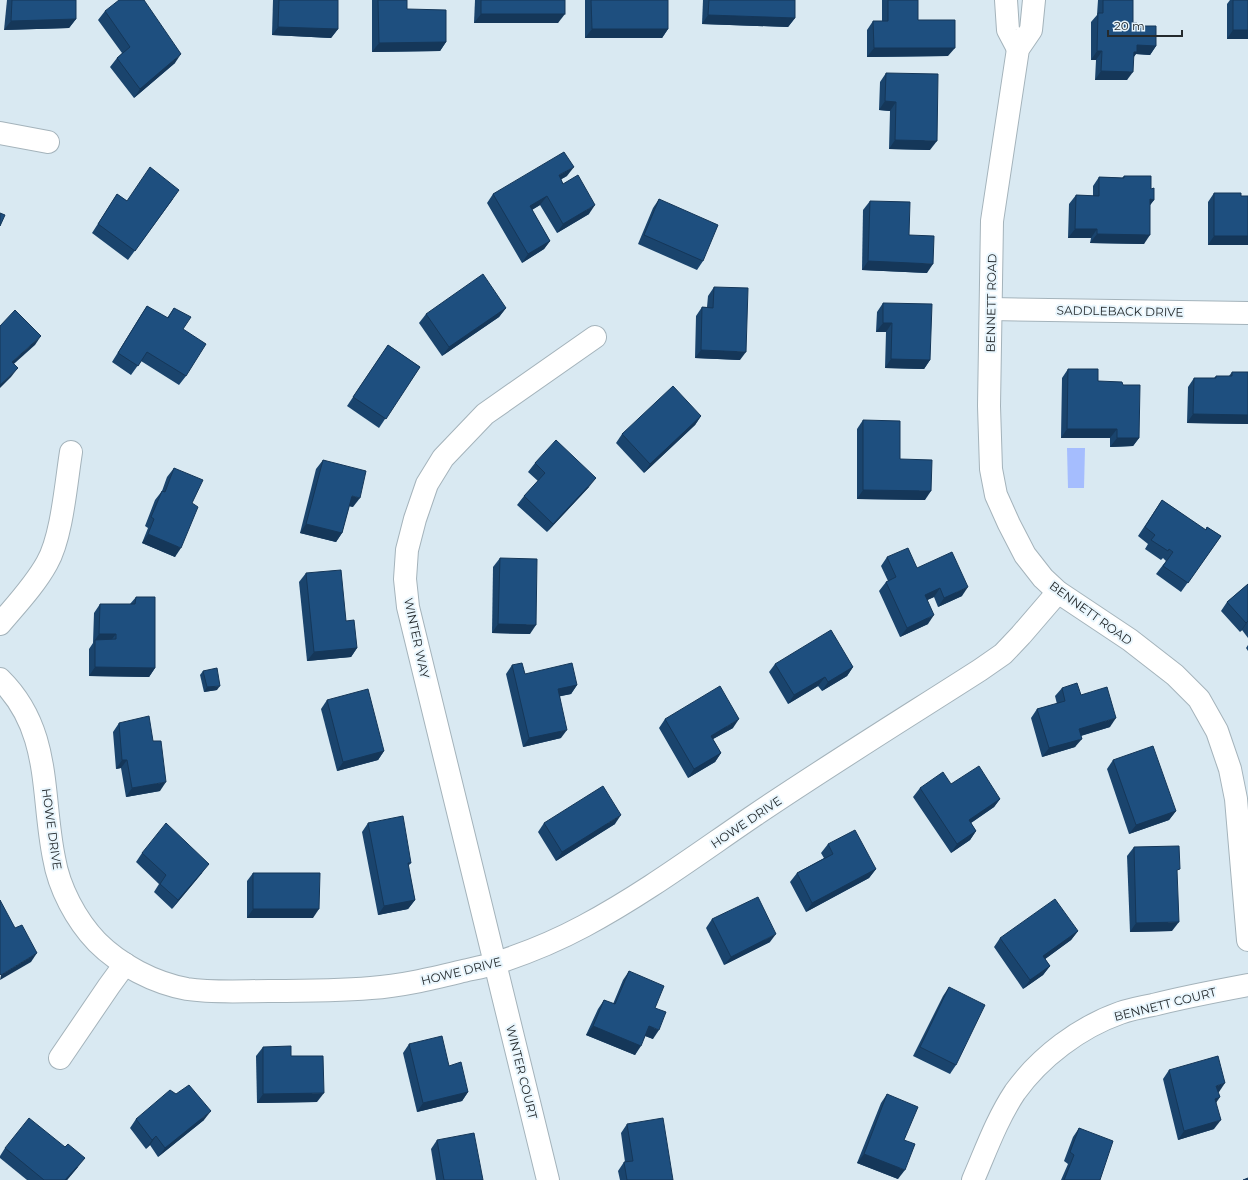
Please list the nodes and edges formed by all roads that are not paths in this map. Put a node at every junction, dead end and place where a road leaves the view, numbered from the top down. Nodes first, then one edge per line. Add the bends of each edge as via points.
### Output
1 (1006, 0) edge
2 (1034, 0) edge
3 (1018, 49) junction
4 (0, 133) edge
5 (48, 142) dead end
6 (991, 309) junction
7 (1248, 313) edge
8 (594, 337) dead end
9 (72, 452) dead end
10 (1058, 592) junction
11 (0, 624) edge
12 (0, 679) edge
13 (1248, 940) edge
14 (126, 964) junction
15 (495, 964) junction
16 (1248, 985) edge
17 (60, 1058) dead end
18 (548, 1180) edge
19 (974, 1180) edge

1 - 3 street via 1008,30
2 - 3 street, BENNETT ROAD via 1031,30
3 - 6 street, BENNETT ROAD via 992,221
4 - 5 street
6 - 7 street, SADDLEBACK DRIVE
6 - 10 street, BENNETT ROAD via 989,406 991,469 996,495 1025,555
8 - 15 street, WINTER WAY via 485,414 443,458 427,484 407,550 408,607
9 - 11 street via 56,540 48,562
10 - 13 street, BENNETT ROAD via 1130,640 1175,674 1198,699 1217,731 1230,768 1236,799
10 - 15 street, HOWE DRIVE via 1003,654 980,670 615,908 583,927
12 - 14 street, HOWE DRIVE via 22,707 36,738 43,765 54,859 63,890 97,942
14 - 15 street, HOWE DRIVE via 160,981 186,989 223,992 372,988 412,983
14 - 17 street
15 - 18 street, WINTER COURT
16 - 19 street, BENNETT COURT via 1121,1012 1094,1024 1068,1040 1042,1062 1016,1092 995,1128

